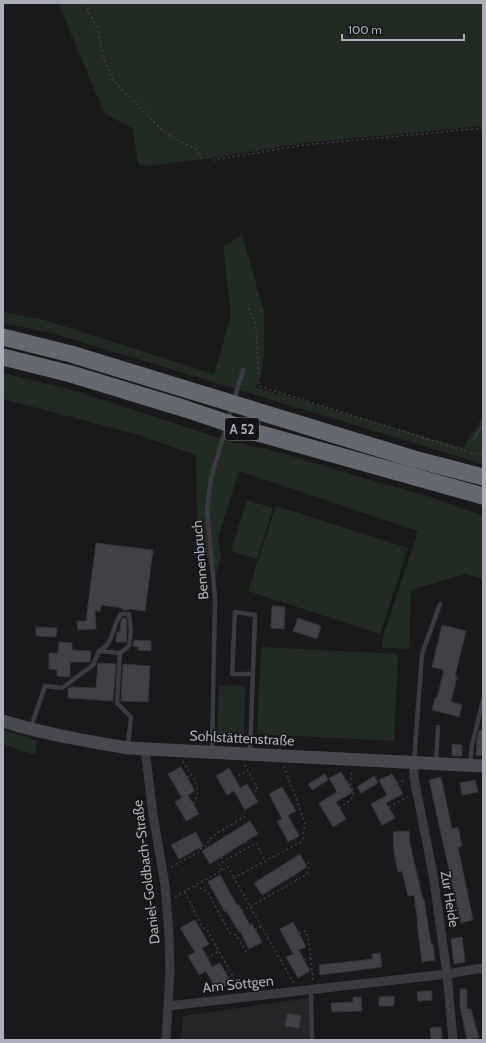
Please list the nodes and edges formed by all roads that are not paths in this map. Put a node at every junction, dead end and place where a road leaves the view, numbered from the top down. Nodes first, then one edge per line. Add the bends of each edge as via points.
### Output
1 (3, 337) edge
2 (3, 357) edge
3 (244, 370) dead end
4 (483, 477) edge
5 (483, 496) edge
6 (440, 604) dead end
7 (99, 651) junction
8 (120, 653) junction
9 (253, 674) junction
10 (483, 700) edge
11 (3, 721) edge
12 (438, 727) dead end
13 (30, 730) junction
14 (128, 748) junction
15 (145, 749) junction
16 (212, 753) junction
17 (245, 754) junction
18 (414, 763) junction
19 (436, 764) junction
20 (476, 766) edge
21 (483, 968) edge
22 (447, 974) junction
23 (312, 990) junction
24 (168, 1006) junction
25 (166, 1040) edge
26 (312, 1040) edge
27 (452, 1040) edge

1 - 4 highway, A 52 via 71,354 414,459
2 - 5 highway, A 52 via 71,374 254,432
3 - 16 lane, Bennenbruch via 218,450 211,478 208,510 215,598
6 - 18 lane via 422,654
7 - 8 lane
7 - 8 lane via 106,645 116,620 121,614 129,614 129,646
7 - 13 lane via 93,666 62,688 45,686
8 - 14 lane via 117,703 131,717
9 - 9 lane via 255,615 235,612 232,674
9 - 17 lane
10 - 20 lane via 472,745
11 - 13 street, Sohlstättenstraße
12 - 19 lane
13 - 14 street, Sohlstättenstraße
14 - 15 street, Sohlstättenstraße
15 - 16 street, Sohlstättenstraße
15 - 24 street, Daniel-Goldbach-Straße via 169,934
16 - 17 street, Sohlstättenstraße
17 - 18 street, Sohlstättenstraße
18 - 19 street, Sohlstättenstraße
18 - 22 street, Zur Heide via 416,793 433,874
19 - 20 street, Sohlstättenstraße
21 - 22 street, Am Söttgen
22 - 23 street, Am Söttgen
22 - 27 street, Zur Heide
23 - 24 street, Am Söttgen
23 - 26 lane
24 - 25 street, Daniel-Goldbach-Straße

